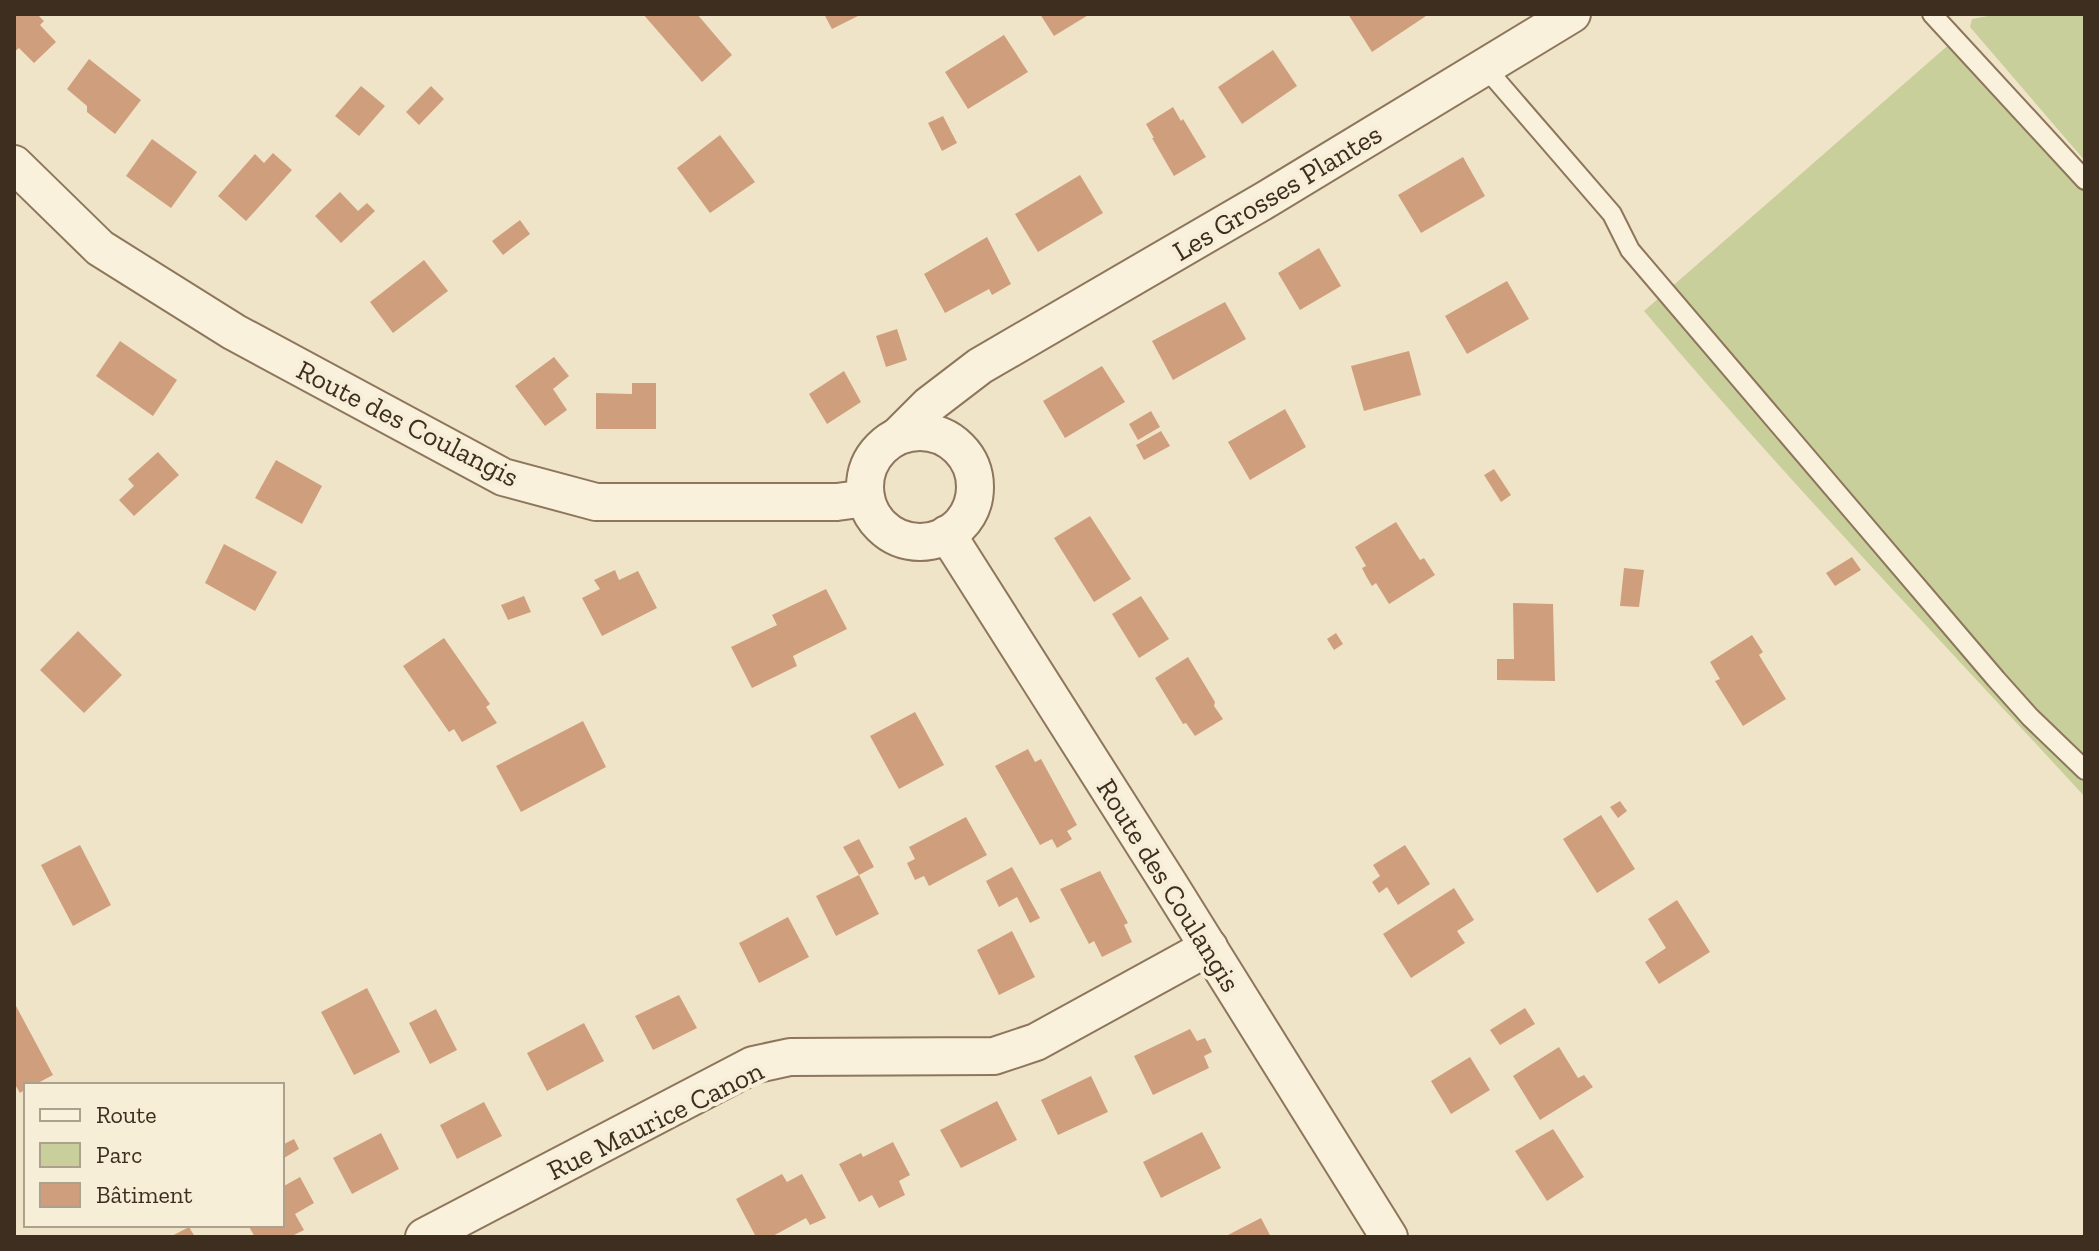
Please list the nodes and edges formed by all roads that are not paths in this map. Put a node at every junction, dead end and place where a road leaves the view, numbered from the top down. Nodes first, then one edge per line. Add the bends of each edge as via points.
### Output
1 (1572, 14) edge
2 (1932, 14) edge
3 (1485, 67) junction
4 (14, 164) edge
5 (2085, 180) edge
6 (980, 366) junction
7 (898, 436) junction
8 (952, 442) junction
9 (866, 498) junction
10 (947, 534) junction
11 (2085, 770) edge
12 (1209, 947) junction
13 (424, 1237) edge
14 (1389, 1237) edge

1 - 3 street, Les Grosses Plantes
2 - 5 lane
3 - 6 street, Les Grosses Plantes
3 - 11 lane via 1612,214 1630,250 1851,511 2030,717
4 - 9 street, Route des Coulangis via 100,248 234,332 503,477 596,502
6 - 7 street, Les Grosses Plantes
6 - 8 street
7 - 8 street via 935,434
7 - 9 street via 875,455 865,483
8 - 10 street via 973,471 975,489 961,523
9 - 10 street via 872,514 897,537 931,541
10 - 12 street, Route des Coulangis
12 - 13 street, Rue Maurice Canon via 1036,1042 994,1056 790,1057 753,1065
12 - 14 street, Route des Coulangis

